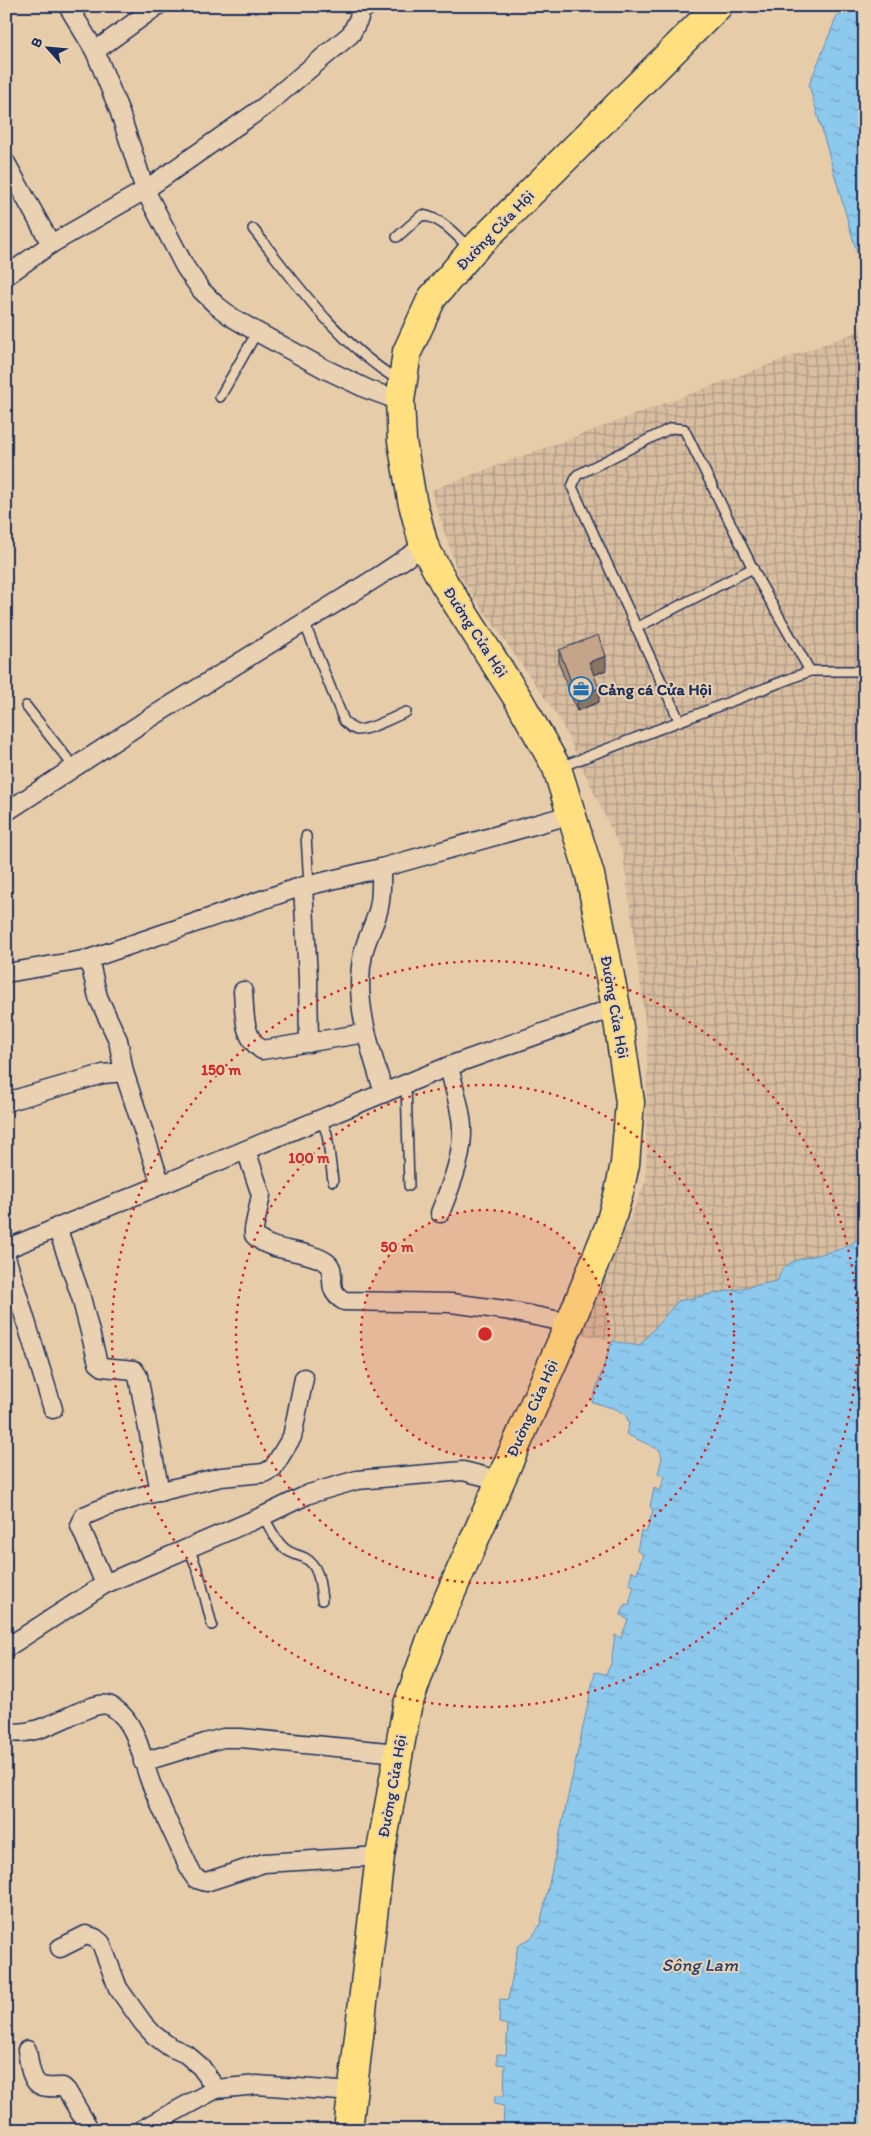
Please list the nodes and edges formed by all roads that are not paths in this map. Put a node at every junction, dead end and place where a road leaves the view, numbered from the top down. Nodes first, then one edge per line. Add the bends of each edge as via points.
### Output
1 (68, 6) edge
2 (157, 6) edge
3 (377, 6) edge
4 (718, 6) edge
5 (360, 12) edge
6 (95, 51) junction
7 (6, 163) edge
8 (146, 190) junction
9 (253, 229) dead end
10 (398, 237) dead end
11 (52, 244) junction
12 (472, 251) junction
13 (6, 276) edge
14 (256, 332) junction
15 (402, 392) junction
16 (220, 397) dead end
17 (421, 535) junction
18 (753, 568) junction
19 (304, 622) junction
20 (636, 628) junction
21 (810, 671) junction
22 (865, 671) edge
23 (26, 706) dead end
24 (406, 712) dead end
25 (679, 720) junction
26 (74, 767) junction
27 (557, 768) junction
28 (6, 812) edge
29 (573, 814) junction
30 (306, 836) dead end
31 (381, 868) junction
32 (306, 886) junction
33 (89, 958) junction
34 (6, 973) edge
35 (243, 991) dead end
36 (616, 1008) junction
37 (366, 1033) junction
38 (309, 1043) junction
39 (449, 1066) junction
40 (124, 1072) junction
41 (406, 1084) junction
42 (384, 1093) junction
43 (6, 1102) edge
44 (321, 1119) junction
45 (246, 1150) junction
46 (333, 1181) dead end
47 (161, 1185) junction
48 (409, 1186) dead end
49 (440, 1214) dead end
50 (57, 1227) junction
51 (6, 1249) edge
52 (6, 1257) edge
53 (567, 1330) junction
54 (304, 1378) dead end
55 (53, 1409) dead end
56 (499, 1480) junction
57 (160, 1492) junction
58 (263, 1516) junction
59 (190, 1548) junction
60 (105, 1584) junction
61 (322, 1600) dead end
62 (212, 1625) dead end
63 (6, 1648) edge
64 (6, 1731) edge
65 (398, 1753) junction
66 (143, 1762) junction
67 (380, 1856) junction
68 (60, 1948) dead end
69 (27, 2050) dead end
70 (216, 2089) junction
71 (353, 2092) junction
72 (90, 2130) edge
73 (141, 2130) edge
74 (348, 2130) edge

1 - 6 street
2 - 6 street
3 - 5 lane
4 - 12 main road, Đường Cửa Hội
5 - 8 street via 351,34 264,106
6 - 8 street
7 - 11 street
8 - 11 street
8 - 14 street via 185,267 201,290 233,318
9 - 15 lane via 334,328
10 - 12 lane via 422,215 430,216 450,228
11 - 13 street
12 - 15 main road, Đường Cửa Hội via 432,298 407,352
14 - 15 street via 367,389
14 - 16 lane
15 - 17 main road, Đường Cửa Hội via 402,441
17 - 19 street
17 - 27 main road, Đường Cửa Hội via 444,583 520,702
18 - 20 lane
18 - 20 lane via 684,429 671,428 577,475 572,487
18 - 21 lane
19 - 24 lane via 344,721 351,728 367,728
19 - 26 street
20 - 25 lane
21 - 22 lane
21 - 25 lane
23 - 26 lane
25 - 27 lane
26 - 28 street
27 - 29 main road, Đường Cửa Hội
29 - 31 street
29 - 36 main road, Đường Cửa Hội via 590,875
30 - 32 lane
31 - 32 street
31 - 37 street via 379,907 363,952 359,980
32 - 33 street
32 - 38 street
33 - 34 street
33 - 40 street via 98,997 118,1040
35 - 38 street via 248,1034 253,1044 262,1050
36 - 39 street
36 - 53 main road, Đường Cửa Hội via 630,1102 625,1164 608,1227
37 - 38 street
37 - 42 street
39 - 41 street
39 - 49 street via 462,1126 461,1153
40 - 43 street via 103,1074
40 - 47 street
41 - 42 street
41 - 48 lane
42 - 44 street
44 - 45 street
44 - 46 lane via 327,1134
45 - 47 street
45 - 53 street via 261,1196 254,1235 264,1242 324,1261 332,1270 334,1294 344,1301 451,1303 505,1310
47 - 50 street
50 - 51 street
50 - 57 street via 81,1297 98,1362 103,1368 134,1370 138,1376
52 - 55 street
53 - 56 main road, Đường Cửa Hội
54 - 57 street via 292,1437 272,1468 264,1473 221,1477
56 - 58 street via 463,1471 357,1480 309,1494
56 - 65 main road, Đường Cửa Hội via 421,1663 407,1707
57 - 60 street via 105,1507 81,1520 80,1526
58 - 59 street
58 - 61 lane via 281,1546 291,1554 307,1559 315,1568
59 - 60 street
59 - 62 lane
60 - 63 street
64 - 66 street via 34,1730 97,1705 105,1705 113,1707 134,1731
65 - 66 street via 223,1738
65 - 67 main road, Đường Cửa Hội
66 - 67 street via 191,1872 201,1882 264,1863
67 - 71 main road, Đường Cửa Hội
68 - 70 street via 86,1935 101,1943 118,1988 127,2002 154,2035 201,2067
69 - 72 street via 32,2076 43,2087 63,2087
70 - 71 street via 257,2085
70 - 73 street
71 - 74 main road, Đường Cửa Hội

